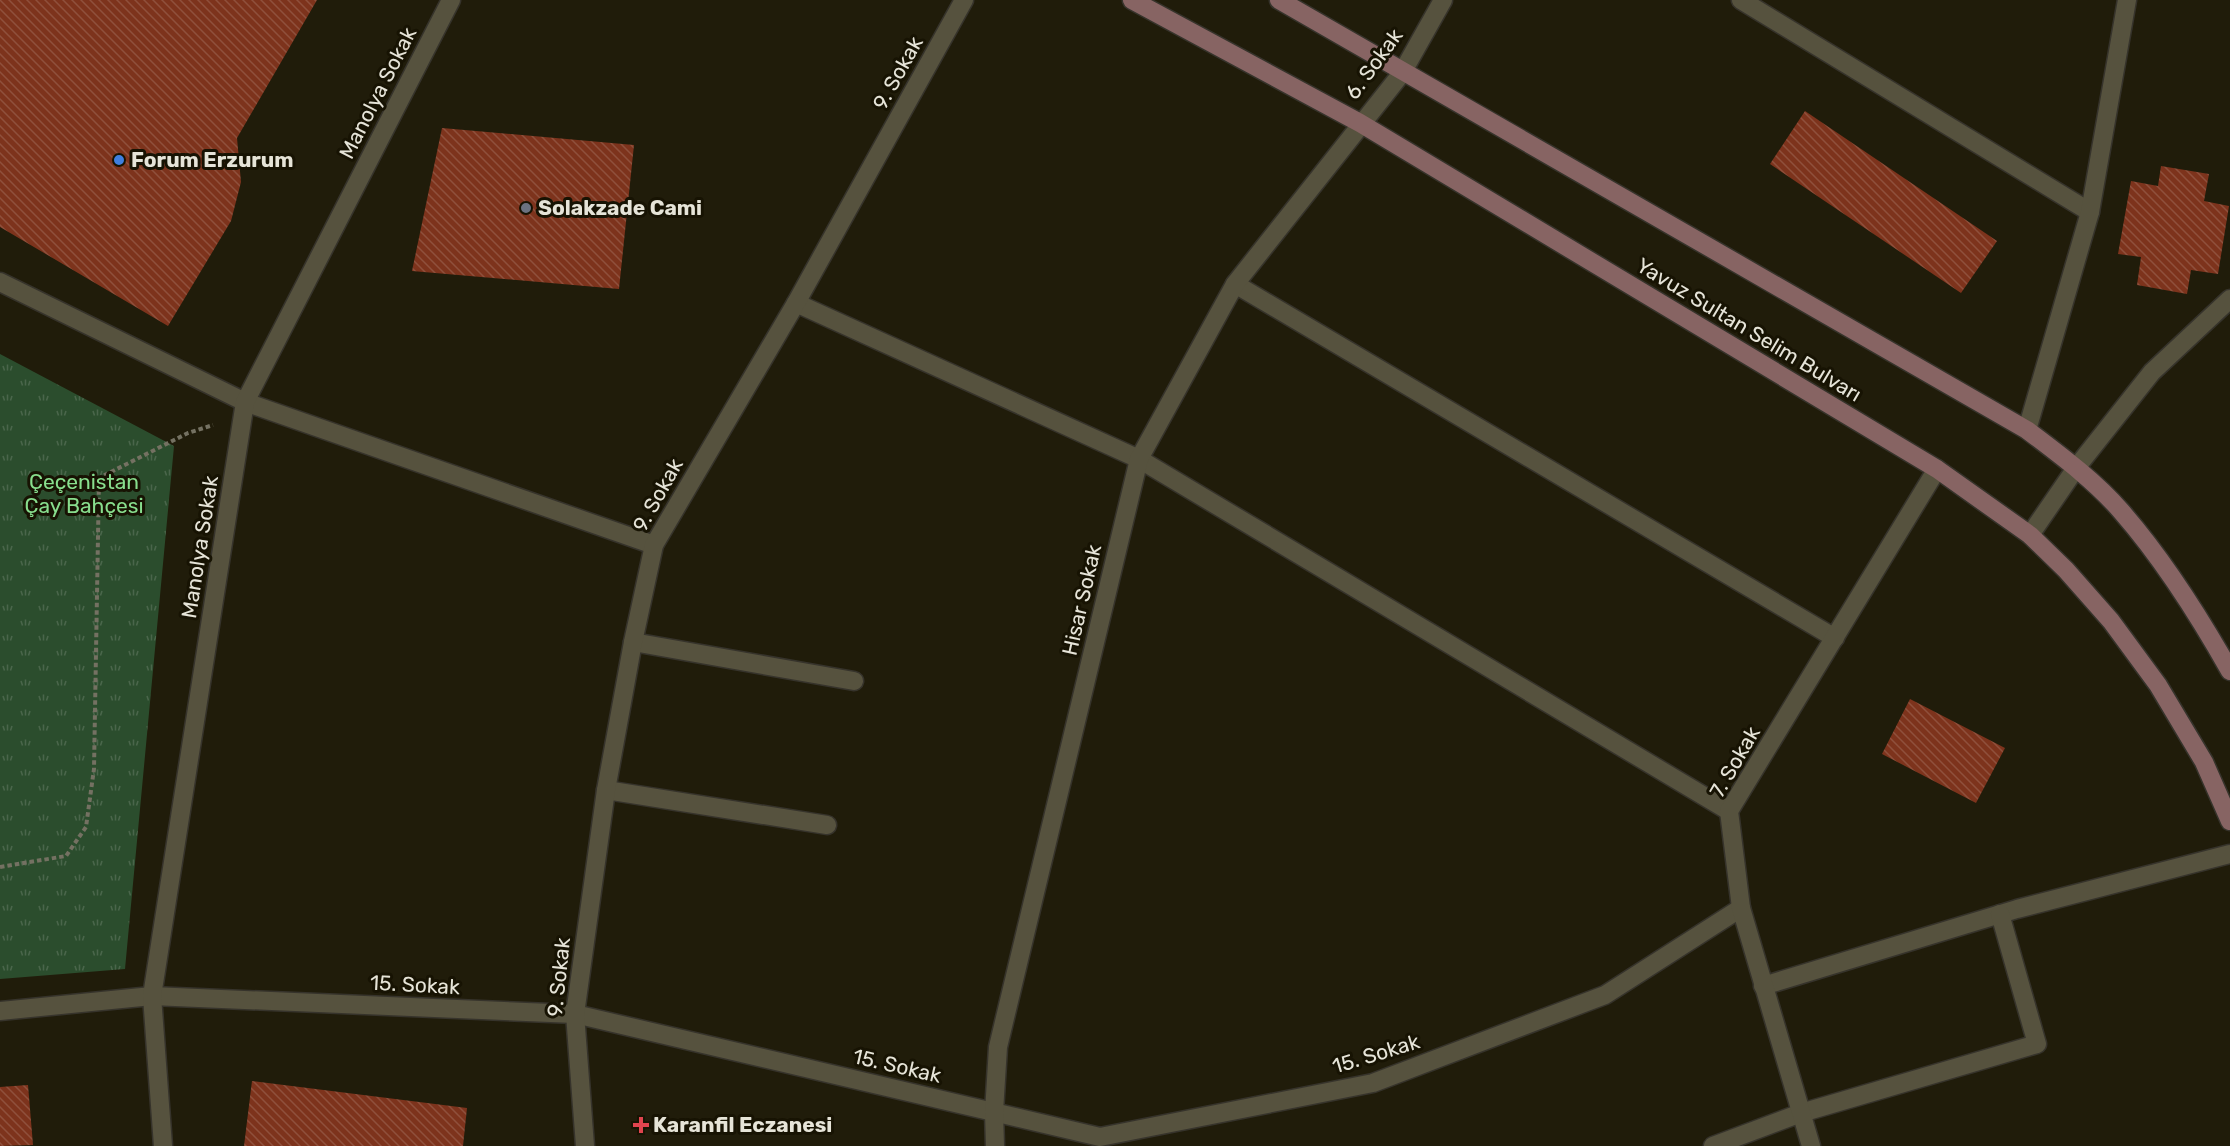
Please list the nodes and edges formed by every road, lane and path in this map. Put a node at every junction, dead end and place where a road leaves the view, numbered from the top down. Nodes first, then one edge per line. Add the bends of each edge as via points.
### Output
1 (451, 0) edge
2 (964, 0) edge
3 (1132, 0) edge
4 (1279, 0) edge
5 (1443, 0) edge
6 (1741, 0) edge
7 (2127, 0) edge
8 (1401, 73) junction
9 (1360, 123) junction
10 (2090, 212) junction
11 (0, 282) edge
12 (1235, 284) junction
13 (2230, 299) edge
14 (796, 303) junction
15 (244, 409) junction
16 (2027, 430) junction
17 (1139, 459) junction
18 (2076, 468) junction
19 (1937, 470) junction
20 (2030, 535) junction
21 (654, 545) junction
22 (1836, 638) junction
23 (633, 642) junction
24 (2230, 671) edge
25 (854, 681) dead end
26 (606, 790) junction
27 (1729, 811) junction
28 (2230, 821) edge
29 (827, 825) dead end
30 (2230, 854) edge
31 (0, 867) edge
32 (1741, 908) junction
33 (2000, 914) junction
34 (1763, 986) junction
35 (152, 996) junction
36 (0, 1011) edge
37 (575, 1014) junction
38 (994, 1112) junction
39 (1801, 1113) junction
40 (163, 1146) edge
41 (585, 1146) edge
42 (995, 1146) edge
43 (1713, 1146) edge
44 (1811, 1146) edge

1 - 15 street, Manolya Sokak
2 - 14 street, 9. Sokak
3 - 9 main road, Yavuz Sultan Selim Bulvarı
4 - 8 main road
5 - 8 street, 6. Sokak
6 - 10 street
7 - 10 street
8 - 9 street, 6. Sokak
8 - 16 main road
9 - 12 street, Hisar Sokak
9 - 19 main road, Yavuz Sultan Selim Bulvarı
10 - 16 street
11 - 15 street
12 - 17 street, Hisar Sokak
12 - 22 street
13 - 18 street via 2152,372
14 - 17 street
14 - 21 street, 9. Sokak
15 - 21 street
15 - 31 path via 99,478 94,770 86,827 66,856
15 - 35 street, Manolya Sokak
16 - 18 main road
17 - 27 street
17 - 38 street, Hisar Sokak via 998,1047
18 - 20 street
18 - 24 main road via 2121,511 2168,573
19 - 20 main road, Yavuz Sultan Selim Bulvarı
19 - 22 street, 7. Sokak
20 - 28 main road, Yavuz Sultan Selim Bulvarı via 2111,621 2158,684 2204,762
21 - 23 street, 9. Sokak
22 - 27 street, 7. Sokak
23 - 25 street
23 - 26 street, 9. Sokak
26 - 29 street
26 - 37 street, 9. Sokak
27 - 32 street, 7. Sokak
30 - 33 street
32 - 34 street, 7. Sokak
32 - 38 street, 15. Sokak via 1605,995 1373,1083 1101,1137
33 - 34 street
33 - 39 street via 2037,1044
34 - 39 street, 7. Sokak
35 - 36 street, 15. Sokak
35 - 37 street, 15. Sokak
35 - 40 street, Manolya Sokak
37 - 38 street, 15. Sokak
37 - 41 street, 9. Sokak
38 - 42 street, Hisar Sokak
39 - 43 street
39 - 44 street, 7. Sokak

